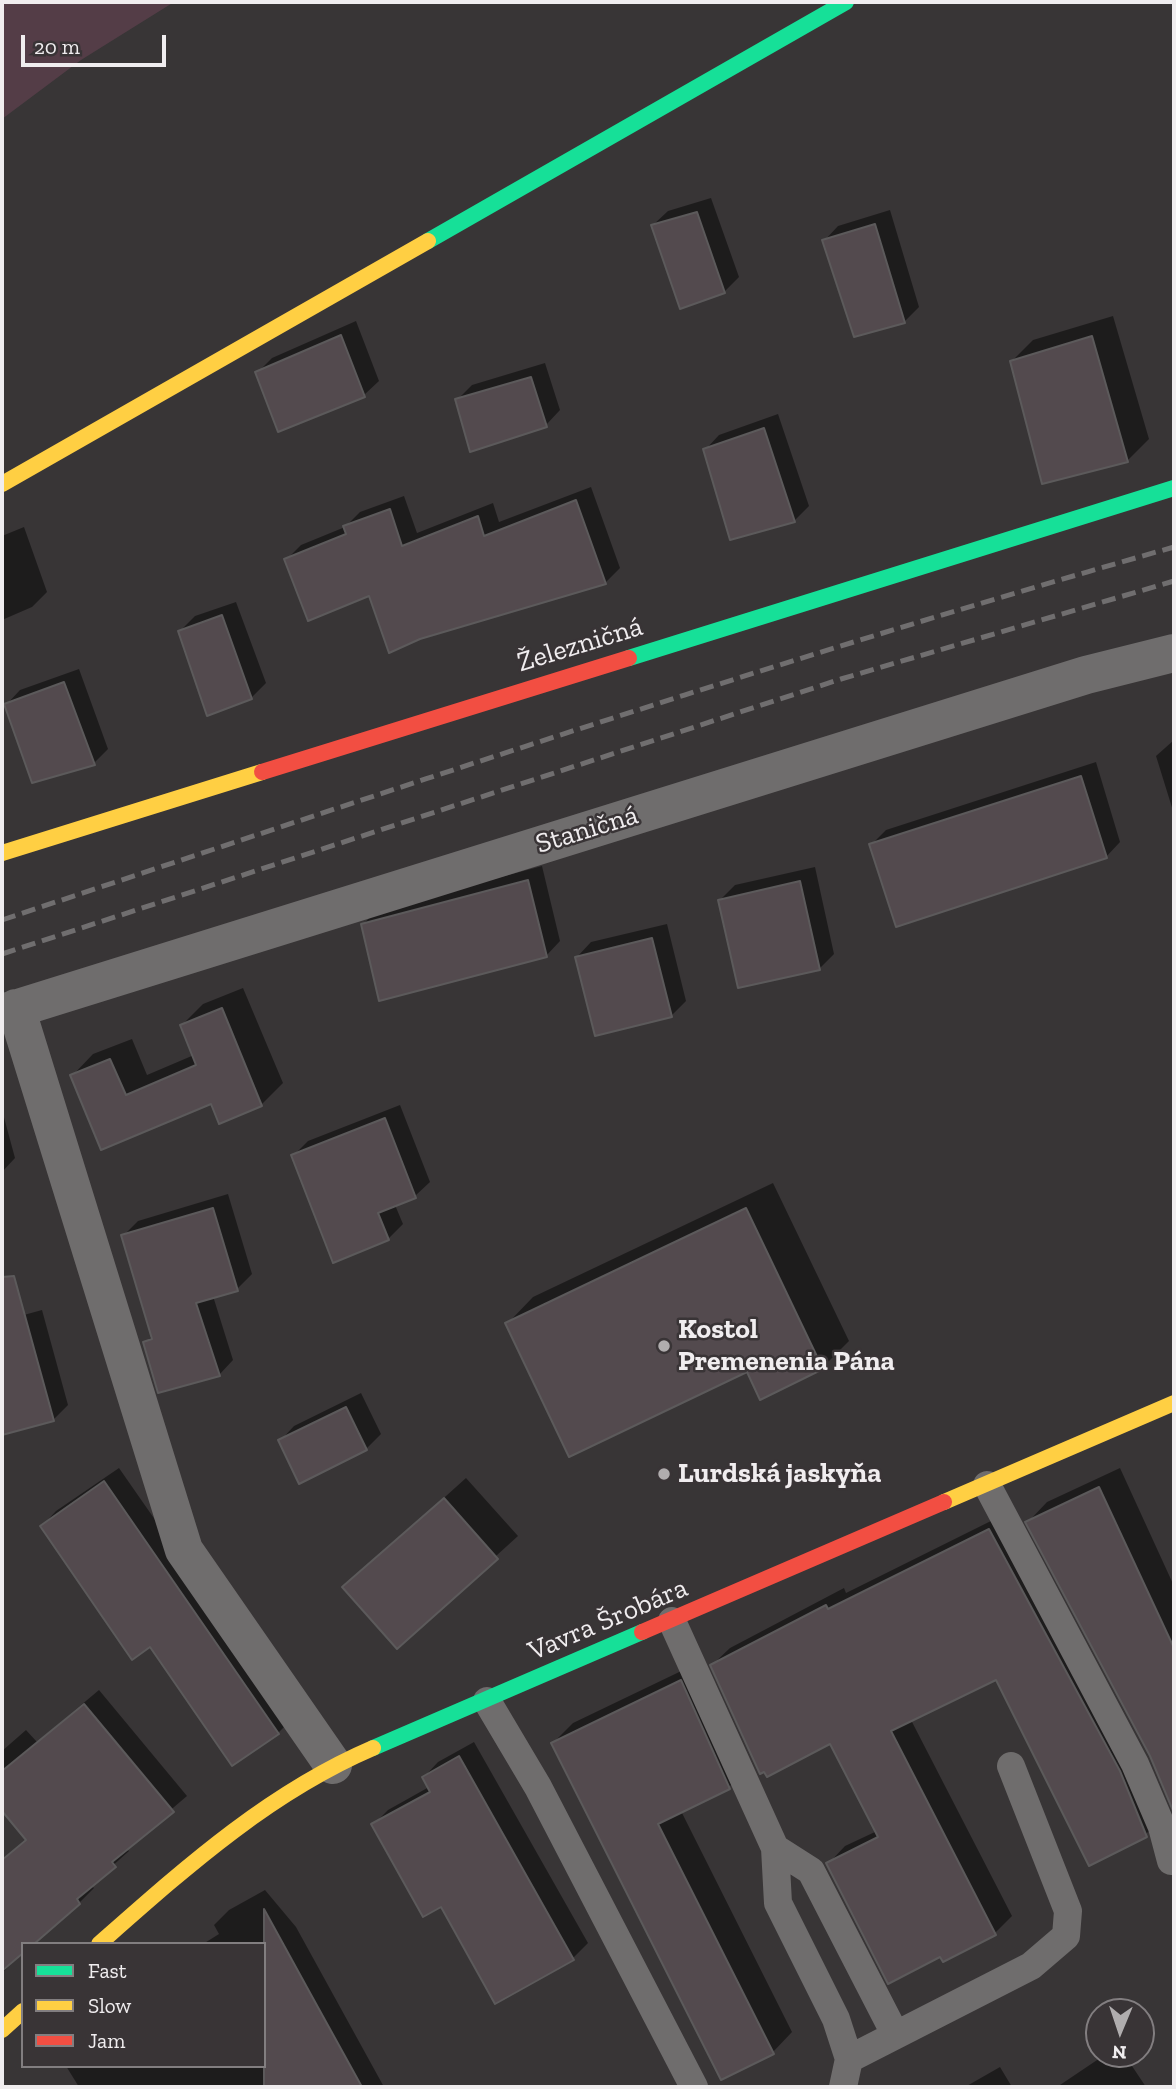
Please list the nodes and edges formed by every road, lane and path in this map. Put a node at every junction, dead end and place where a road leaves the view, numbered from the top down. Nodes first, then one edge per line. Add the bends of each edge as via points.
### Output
1 (846, 2) edge
2 (2, 484) edge
3 (1174, 488) edge
4 (1174, 653) edge
5 (2, 853) edge
6 (9, 1011) edge
7 (1174, 1404) edge
8 (987, 1485) junction
9 (672, 1621) junction
10 (487, 1701) junction
11 (333, 1765) junction
12 (1011, 1766) dead end
13 (775, 1848) junction
14 (1171, 1861) dead end
15 (101, 1942) edge
16 (21, 2013) edge
17 (2, 2029) edge
18 (894, 2034) junction
19 (849, 2059) junction
20 (694, 2087) edge
21 (843, 2087) edge

1 - 2 street
3 - 5 street, Železničná
4 - 6 street, Staničná via 1073,679
6 - 11 street via 184,1550
7 - 8 street, Vavra Šrobára
8 - 9 street, Vavra Šrobára
8 - 14 lane via 1135,1764
9 - 10 street, Vavra Šrobára
9 - 13 lane
10 - 11 street, Vavra Šrobára
10 - 20 lane via 538,1787
11 - 15 street, Vavra Šrobára via 215,1842
12 - 18 lane via 1068,1911 1066,1936 1031,1966
13 - 18 lane via 811,1871
13 - 19 lane via 778,1903 836,2020
16 - 17 street
18 - 19 lane
19 - 21 lane

